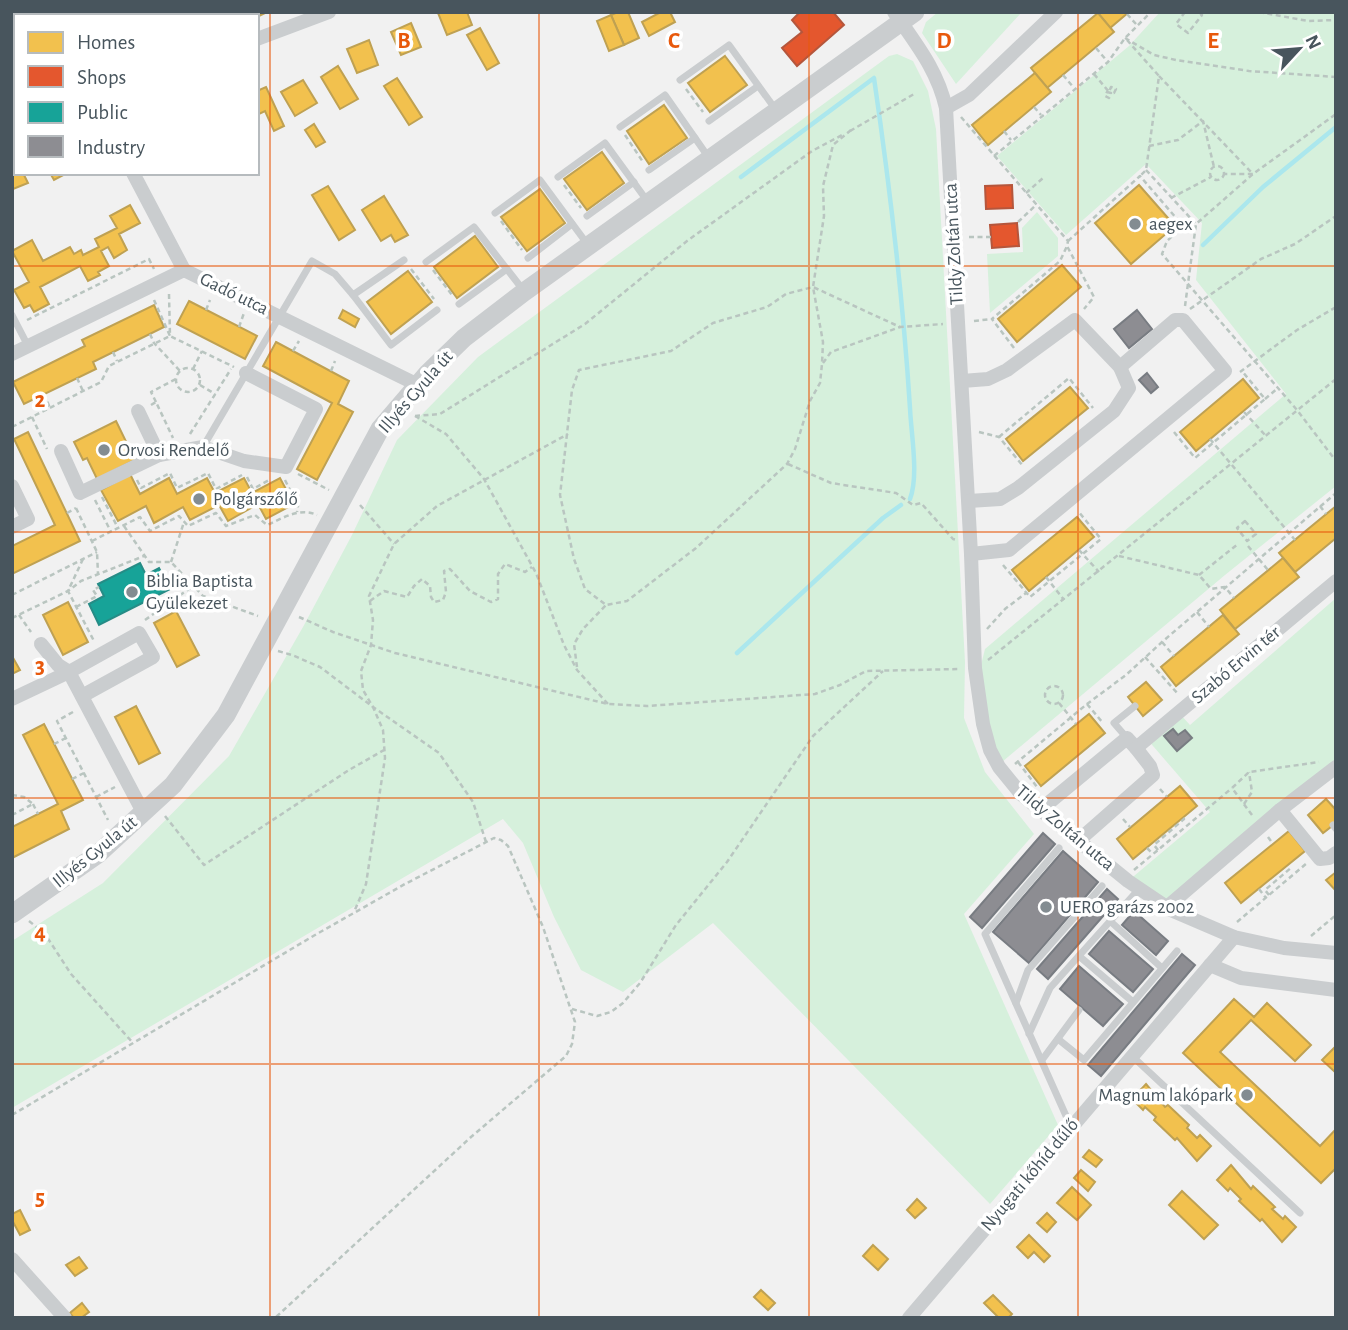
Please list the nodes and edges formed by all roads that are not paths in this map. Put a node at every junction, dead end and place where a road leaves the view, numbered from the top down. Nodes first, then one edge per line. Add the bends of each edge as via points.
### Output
1 (329, 12) edge
2 (1056, 12) edge
3 (903, 15) edge
4 (259, 38) edge
5 (680, 80) road end
6 (758, 86) junction
7 (949, 107) junction
8 (776, 111) junction
9 (709, 121) road end
10 (620, 127) road end
11 (695, 138) junction
12 (709, 159) junction
13 (649, 170) road end
14 (134, 175) edge
15 (558, 177) road end
16 (634, 182) junction
17 (648, 203) junction
18 (495, 213) road end
19 (587, 216) road end
20 (572, 224) junction
21 (589, 246) junction
22 (528, 258) road end
23 (404, 260) dead end
24 (426, 262) road end
25 (507, 269) junction
26 (184, 270) junction
27 (524, 292) junction
28 (353, 295) junction
29 (460, 304) road end
30 (437, 310) dead end
31 (12, 315) edge
32 (276, 321) junction
33 (28, 346) junction
34 (12, 354) edge
35 (1120, 368) junction
36 (239, 370) junction
37 (962, 382) junction
38 (418, 385) junction
39 (138, 411) road end
40 (203, 447) junction
41 (55, 451) road end
42 (159, 455) junction
43 (12, 486) edge
44 (968, 501) junction
45 (12, 527) edge
46 (971, 548) junction
47 (1336, 581) edge
48 (41, 644) dead end
49 (69, 672) junction
50 (12, 699) edge
51 (85, 701) junction
52 (1135, 706) dead end
53 (1131, 743) junction
54 (1330, 764) edge
55 (1042, 809) junction
56 (1280, 810) junction
57 (152, 811) junction
58 (1078, 841) junction
59 (1059, 848) dead end
60 (1336, 853) edge
61 (1102, 886) dead end
62 (1139, 888) junction
63 (1167, 907) junction
64 (19, 917) edge
65 (1110, 921) junction
66 (1234, 931) junction
67 (1177, 951) dead end
68 (1336, 953) edge
69 (1079, 956) junction
70 (1210, 965) junction
71 (1163, 968) junction
72 (1336, 990) edge
73 (1133, 1002) junction
74 (1016, 1003) junction
75 (1079, 1010) dead end
76 (1030, 1034) junction
77 (1058, 1039) junction
78 (1132, 1056) junction
79 (1042, 1060) junction
80 (1071, 1127) junction
81 (1300, 1213) dead end
82 (12, 1259) edge
83 (65, 1318) edge
84 (909, 1318) edge

1 - 4 street
2 - 7 street via 995,73
3 - 7 street, Tildy Zoltán utca
3 - 8 street, Illyés Gyula út
5 - 6 lane via 729,45
6 - 8 lane
6 - 9 lane
7 - 37 street, Tildy Zoltán utca via 966,322
8 - 12 street, Illyés Gyula út
10 - 11 lane via 665,95
11 - 12 lane
11 - 13 lane
12 - 17 street, Illyés Gyula út
14 - 26 street
15 - 16 lane via 605,142
16 - 17 lane
16 - 19 lane
17 - 21 street, Illyés Gyula út
18 - 20 lane via 540,180
20 - 21 lane
20 - 22 lane
21 - 27 street, Illyés Gyula út
23 - 28 lane
24 - 25 lane via 474,227
25 - 27 lane
25 - 29 lane
26 - 32 street, Gadó utca
26 - 33 street, Gadó utca
27 - 38 street, Illyés Gyula út via 464,338
28 - 30 lane via 391,345
28 - 32 lane via 335,274 312,261
31 - 33 lane
32 - 36 lane
32 - 38 street, Gadó utca
33 - 34 street, Gadó utca
35 - 37 street via 1075,320 1007,370 988,379
35 - 44 street via 1129,388 1114,411 1018,488 1000,499
35 - 46 street via 1175,320 1183,320 1225,371 1009,550
36 - 40 lane
36 - 40 street via 316,409 286,467 244,461
37 - 44 street, Tildy Zoltán utca
38 - 57 street, Illyés Gyula út via 380,429 340,489 226,715
39 - 42 street
40 - 42 street
41 - 42 street via 80,493
43 - 45 street via 28,519
44 - 46 street, Tildy Zoltán utca
46 - 55 street, Tildy Zoltán utca via 975,668 990,750 1021,794
47 - 53 street, Szabó Ervin tér via 1188,705
48 - 49 street
49 - 50 street
49 - 51 street
49 - 51 street via 139,633 153,657
51 - 57 street via 127,781
52 - 53 lane via 1114,723
53 - 55 street, Szabó Ervin tér
53 - 58 street via 1153,775
54 - 56 street
55 - 58 street, Tildy Zoltán utca
56 - 60 street via 1320,859
56 - 63 street
57 - 64 street, Illyés Gyula út
58 - 62 street, Tildy Zoltán utca
59 - 74 lane via 985,934
61 - 74 lane via 1028,970
62 - 63 street, Tildy Zoltán utca
62 - 65 lane
63 - 66 street, Tildy Zoltán utca
65 - 69 lane
65 - 71 lane
66 - 68 street, Tildy Zoltán utca via 1284,948
66 - 70 street, Nyugati kőhíd dűlő
67 - 71 lane
69 - 73 lane
69 - 76 lane via 1050,988
70 - 72 street via 1241,978
70 - 78 street, Nyugati kőhíd dűlő
71 - 73 lane
73 - 77 lane via 1084,1060
74 - 76 lane
75 - 77 lane
76 - 79 lane
77 - 79 lane
78 - 80 street, Nyugati kőhíd dűlő
78 - 81 lane
79 - 80 lane
80 - 84 street, Nyugati kőhíd dűlő
82 - 83 street

